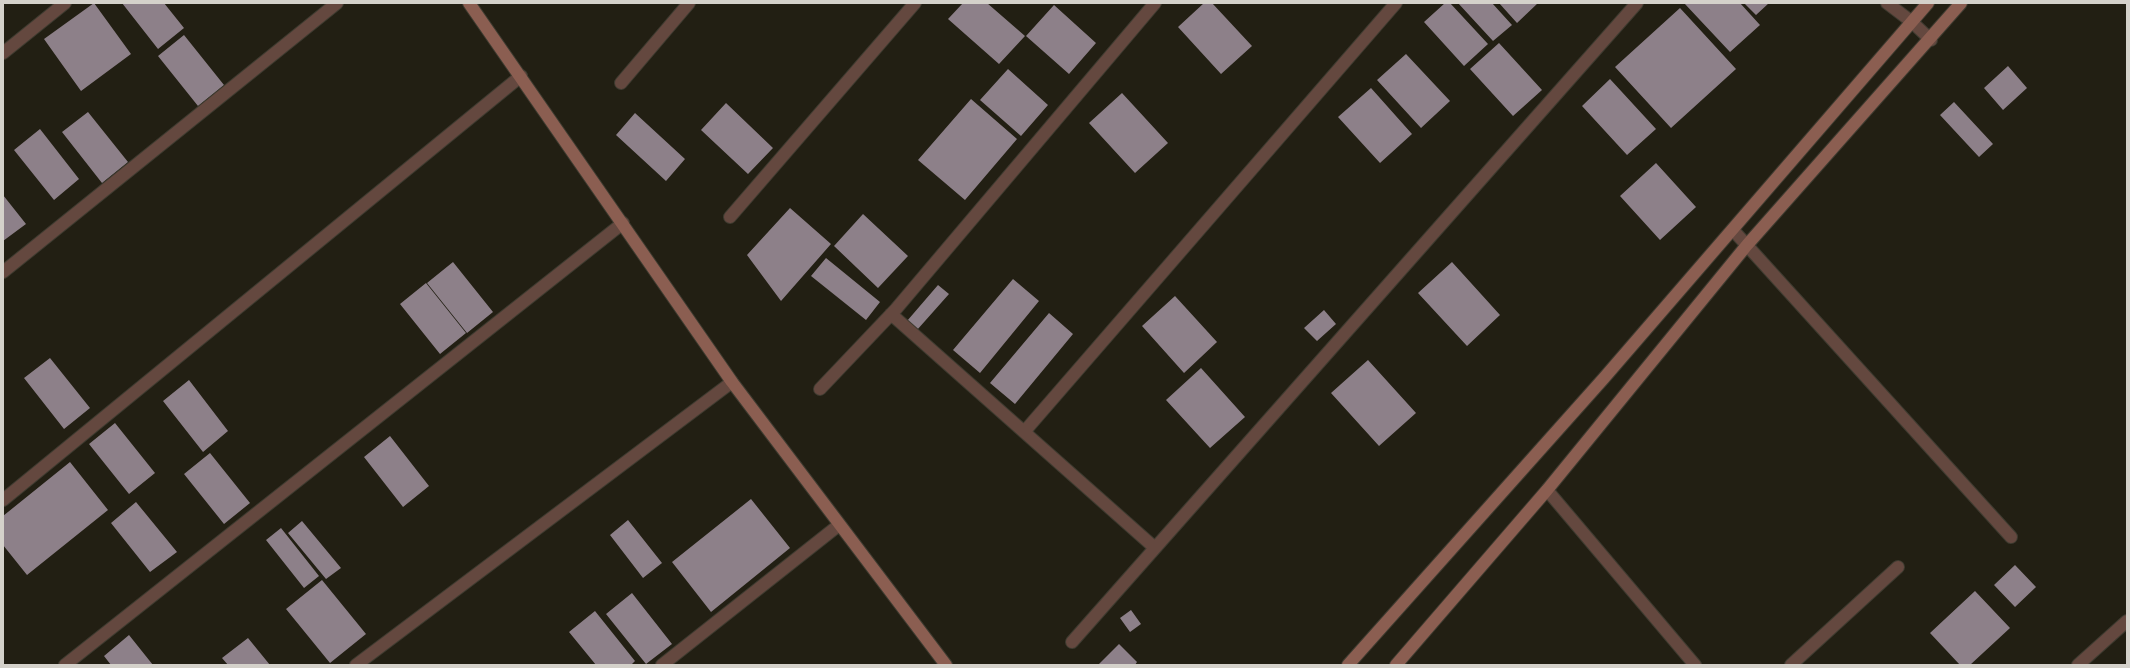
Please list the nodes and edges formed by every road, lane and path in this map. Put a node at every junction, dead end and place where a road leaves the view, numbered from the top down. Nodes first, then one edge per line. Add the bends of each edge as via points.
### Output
1 (65, 3) edge
2 (337, 3) edge
3 (469, 3) edge
4 (689, 3) edge
5 (915, 3) edge
6 (1156, 3) edge
7 (1396, 3) edge
8 (1637, 3) edge
9 (1887, 3) edge
10 (1928, 3) edge
11 (1961, 3) edge
12 (1912, 22) junction
13 (1931, 40) junction
14 (3, 53) edge
15 (521, 76) junction
16 (620, 83) dead end
17 (730, 217) dead end
18 (623, 223) junction
19 (1733, 230) junction
20 (1747, 245) junction
21 (3, 272) edge
22 (891, 314) junction
23 (732, 382) junction
24 (820, 389) dead end
25 (1024, 432) junction
26 (1547, 490) junction
27 (3, 500) edge
28 (839, 525) junction
29 (2011, 536) dead end
30 (1155, 548) junction
31 (1898, 567) dead end
32 (2127, 621) edge
33 (1072, 642) dead end
34 (940, 663) edge
35 (65, 665) edge
36 (356, 665) edge
37 (662, 665) edge
38 (1348, 665) edge
39 (1396, 665) edge
40 (1695, 665) edge
41 (1791, 665) edge
42 (2078, 665) edge

1 - 14 street
2 - 21 street
3 - 15 street
4 - 16 street
5 - 17 street
6 - 22 street
7 - 25 street
8 - 30 street
9 - 12 street
10 - 12 street
11 - 13 street
12 - 13 street
12 - 19 street
13 - 20 street
15 - 18 street
15 - 27 street
18 - 23 street
18 - 35 street
19 - 20 street
19 - 38 street
20 - 26 street
20 - 29 street
22 - 24 street
22 - 25 street
23 - 28 street
23 - 36 street
25 - 30 street
26 - 39 street
26 - 40 street
28 - 34 street
28 - 37 street
30 - 33 street
31 - 41 street
32 - 42 street

